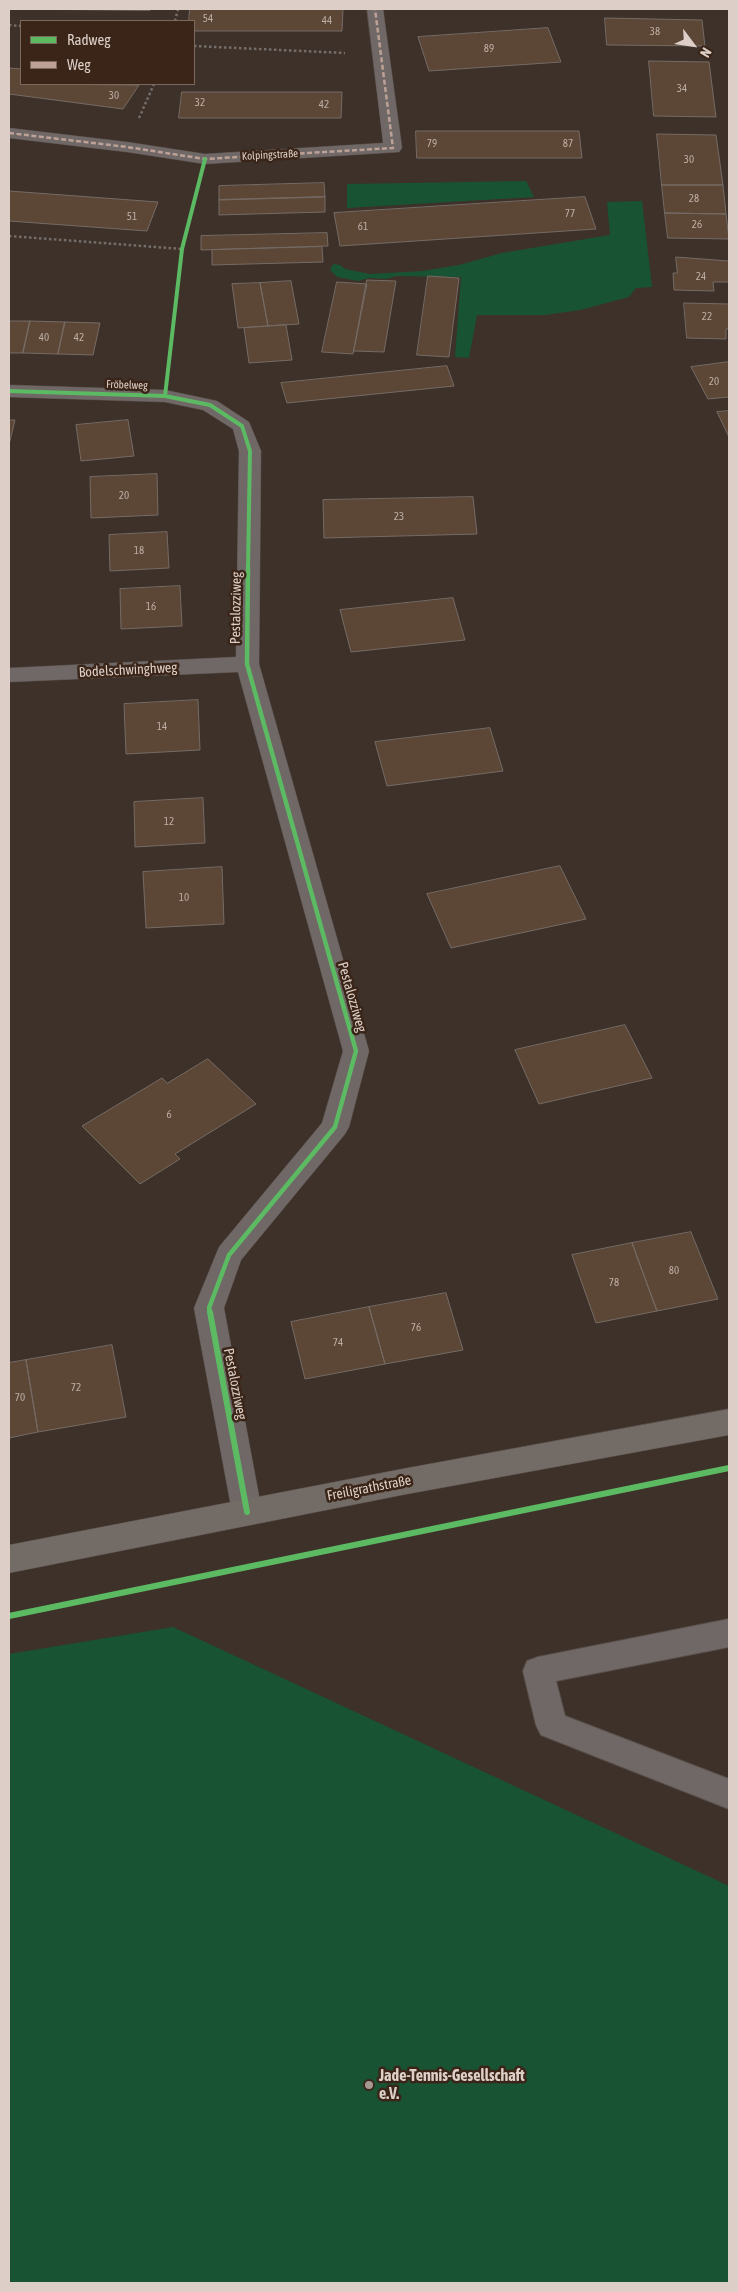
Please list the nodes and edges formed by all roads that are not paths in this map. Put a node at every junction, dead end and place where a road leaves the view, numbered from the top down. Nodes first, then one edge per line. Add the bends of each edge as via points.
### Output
1 (375, 9) edge
2 (9, 133) edge
3 (9, 391) edge
4 (250, 451) joint
5 (247, 664) junction
6 (9, 676) edge
7 (729, 1422) edge
8 (247, 1512) junction
9 (9, 1559) edge
10 (729, 1633) edge
11 (729, 1794) edge

1 - 2 street, Kolpingstraße via 393,148 205,159 127,146
3 - 4 street, Fröbelweg via 165,396 210,404 242,426
4 - 5 street, Pestalozziweg
5 - 6 street, Bodelschwinghweg
5 - 8 street, Pestalozziweg via 356,1051 335,1127 229,1255 208,1308
7 - 8 street, Freiligrathstraße
8 - 9 street, Freiligrathstraße
10 - 11 lane via 538,1671 552,1725

